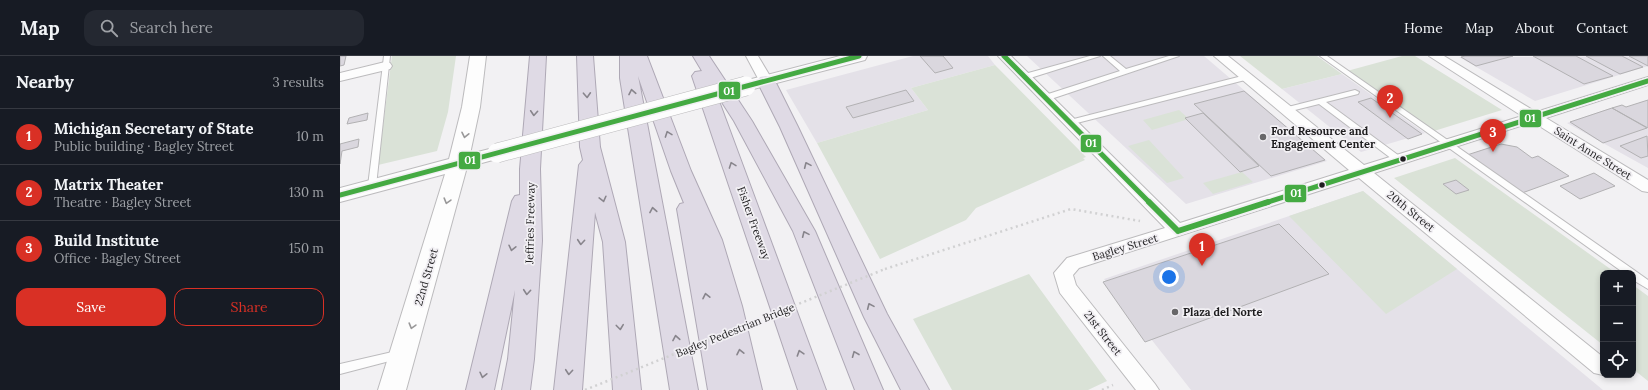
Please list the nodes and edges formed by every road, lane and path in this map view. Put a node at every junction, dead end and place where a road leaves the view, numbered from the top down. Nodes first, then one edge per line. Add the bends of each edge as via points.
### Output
1 (478, 56) edge
2 (538, 56) edge
3 (586, 56) edge
4 (628, 56) edge
5 (639, 56) edge
6 (695, 56) edge
7 (701, 56) edge
8 (752, 56) edge
9 (859, 56) edge
10 (1004, 56) edge
11 (1097, 56) edge
12 (1106, 56) edge
13 (1176, 56) edge
14 (1220, 56) edge
15 (1323, 56) edge
16 (1438, 56) edge
17 (386, 61) edge
18 (1125, 72) junction
19 (340, 77) edge
20 (1024, 77) junction
21 (1246, 77) junction
22 (766, 81) junction
23 (1648, 81) edge
24 (1355, 92) dead end
25 (1045, 98) junction
26 (1320, 101) junction
27 (1287, 110) junction
28 (1534, 117) junction
29 (1069, 122) junction
30 (1448, 144) junction
31 (590, 148) junction
32 (1398, 160) junction
33 (458, 163) junction
34 (530, 169) junction
35 (681, 171) junction
36 (1362, 171) junction
37 (372, 186) junction
38 (1648, 187) edge
39 (340, 195) edge
40 (1140, 220) dead end
41 (1178, 231) junction
42 (1626, 270) edge
43 (1063, 273) joint
44 (1636, 277) edge
45 (1648, 285) edge
46 (404, 353) junction
47 (1600, 366) edge
48 (340, 369) edge
49 (1113, 385) dead end
50 (392, 390) edge
51 (480, 390) edge
52 (516, 390) edge
53 (568, 390) edge
54 (585, 390) edge
55 (627, 390) edge
56 (684, 390) edge
57 (722, 390) edge
58 (748, 390) edge
59 (812, 390) edge
60 (870, 390) edge
61 (915, 390) edge
62 (1102, 390) edge
63 (1148, 390) edge

1 -> 33 street, 22nd Street via 472,107
2 -> 34 highway, Jeffries Freeway
3 -> 31 highway
56 -> 4 highway via 629,78
35 -> 5 highway
59 -> 6 highway, Fisher Freeway
60 -> 7 highway via 804,231 743,120
8 - 22 street
9 - 22 street
10 - 20 street
11 - 20 lane
12 - 18 lane
13 - 18 lane
14 - 21 street, 20th Street
15 - 30 lane
16 - 28 street, Saint Anne Street
17 - 19 street
17 - 37 lane
18 - 25 lane
20 - 25 street
21 - 27 street, 20th Street
21 - 29 lane
22 - 33 street, bridge
61 -> 22 highway via 876,317
23 - 28 street, Bagley Street
24 - 26 lane
25 - 29 street
26 - 27 lane
26 - 32 lane
27 - 36 street, 20th Street
28 - 30 street, Bagley Street
28 - 38 street, Saint Anne Street
29 - 41 street
30 - 32 street, Bagley Street
30 - 42 lane
31 -> 53 highway
31 -> 55 highway via 614,242
32 - 36 street, Bagley Street
33 - 37 street
33 -> 46 street, 22nd Street
34 -> 51 highway
34 -> 52 highway, Jeffries Freeway via 531,241
57 -> 35 highway via 710,315
58 -> 35 highway via 730,306 711,240
36 - 41 street, Bagley Street
36 - 47 street, 20th Street
37 - 39 street
40 - 54 path, Bagley Pedestrian Bridge, bridge via 1071,209 885,269
41 - 43 street, Bagley Street via 1073,263
43 - 63 street, 21st Street via 1067,288
44 - 45 lane
46 - 48 lane
46 - 50 street, 22nd Street
49 - 62 path

